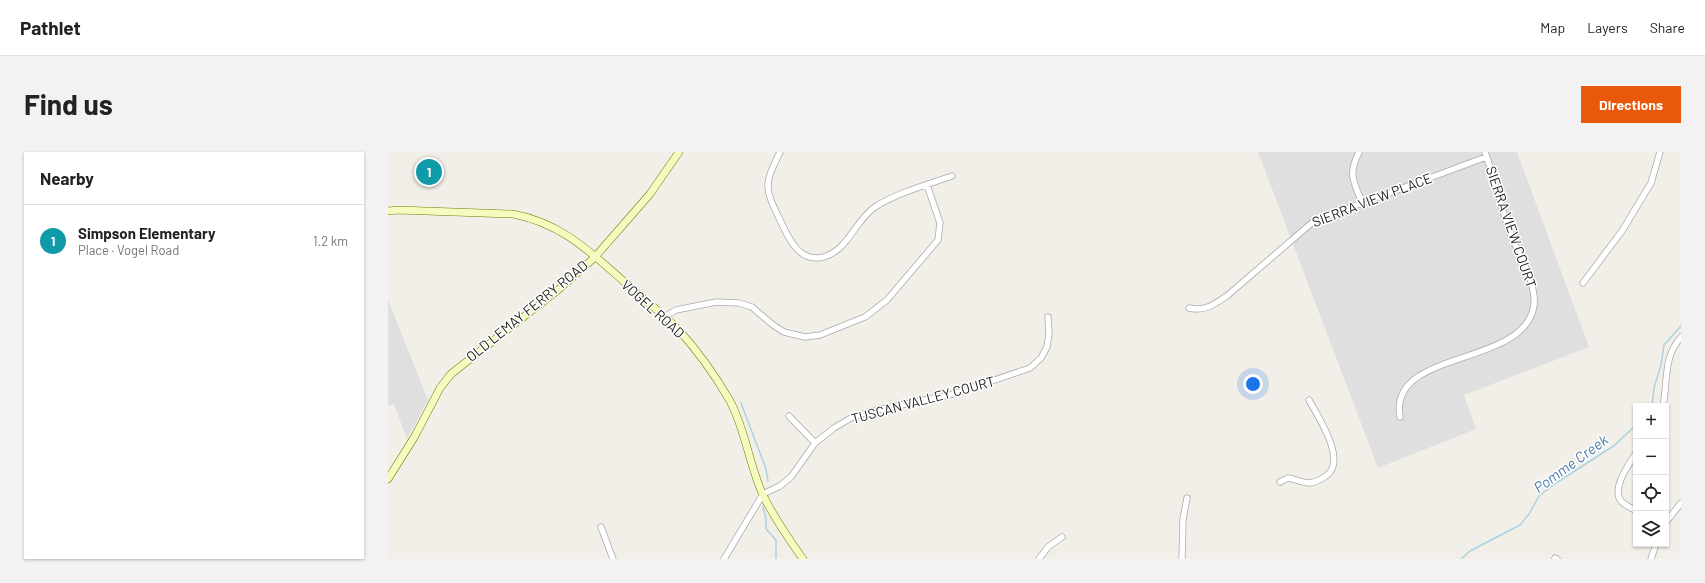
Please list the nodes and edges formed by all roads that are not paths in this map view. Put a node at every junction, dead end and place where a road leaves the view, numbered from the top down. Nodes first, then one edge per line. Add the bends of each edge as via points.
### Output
1 (679, 152) edge
2 (780, 152) edge
3 (1359, 152) edge
4 (1660, 152) edge
5 (1485, 154) edge
6 (952, 176) dead end
7 (927, 185) junction
8 (1362, 202) junction
9 (388, 212) edge
10 (595, 257) junction
11 (1584, 283) dead end
12 (1189, 308) dead end
13 (664, 317) junction
14 (1048, 317) dead end
15 (1681, 337) edge
16 (1309, 400) dead end
17 (1663, 403) edge
18 (789, 416) dead end
19 (1400, 417) dead end
20 (815, 443) junction
21 (1633, 458) edge
22 (388, 479) edge
23 (1280, 482) dead end
24 (763, 494) junction
25 (1187, 498) dead end
26 (1681, 503) edge
27 (1633, 509) edge
28 (1669, 518) edge
29 (601, 527) dead end
30 (1062, 537) dead end
31 (1655, 547) edge
32 (613, 559) edge
33 (724, 559) edge
34 (803, 559) edge
35 (1039, 559) edge
36 (1182, 559) edge
37 (1651, 559) edge

1 - 10 main road, OLD LEMAY FERRY ROAD via 650,194
2 - 7 street via 768,179 767,191 791,242 799,251 813,258 825,257 836,252 876,206
3 - 8 street via 1352,175
4 - 11 street via 1651,183 1622,231
5 - 8 street, SIERRA VIEW PLACE
5 - 19 street, SIERRA VIEW COURT via 1508,228 1532,284 1533,310 1518,333 1506,340 1414,378 1400,399
6 - 7 street
7 - 13 street via 940,223 938,240 891,296 864,317 820,335 805,337 784,332 752,307 739,303 716,302 676,310
8 - 12 street, SIERRA VIEW PLACE via 1314,221 1214,305 1198,311
9 - 10 main road, VOGEL ROAD via 513,214 547,224 567,235
10 - 13 main road, VOGEL ROAD
10 - 22 main road, OLD LEMAY FERRY ROAD via 559,289 451,374 440,388
13 - 24 main road, VOGEL ROAD via 699,354 730,402 742,428
14 - 20 street, TUSCAN VALLEY COURT via 1047,347 1041,358 1030,368 953,394 868,412 846,421
15 - 17 street via 1668,358
16 - 23 street via 1333,447 1335,461 1330,474 1322,479 1309,483 1288,478
18 - 20 street
20 - 24 street, TUSCAN VALLEY COURT via 791,477
21 - 27 street via 1619,482 1619,498
24 - 33 street
24 - 34 main road, VOGEL ROAD via 781,529
25 - 36 street via 1182,519
26 - 28 street
29 - 32 street
30 - 35 street via 1048,547
31 - 37 street

